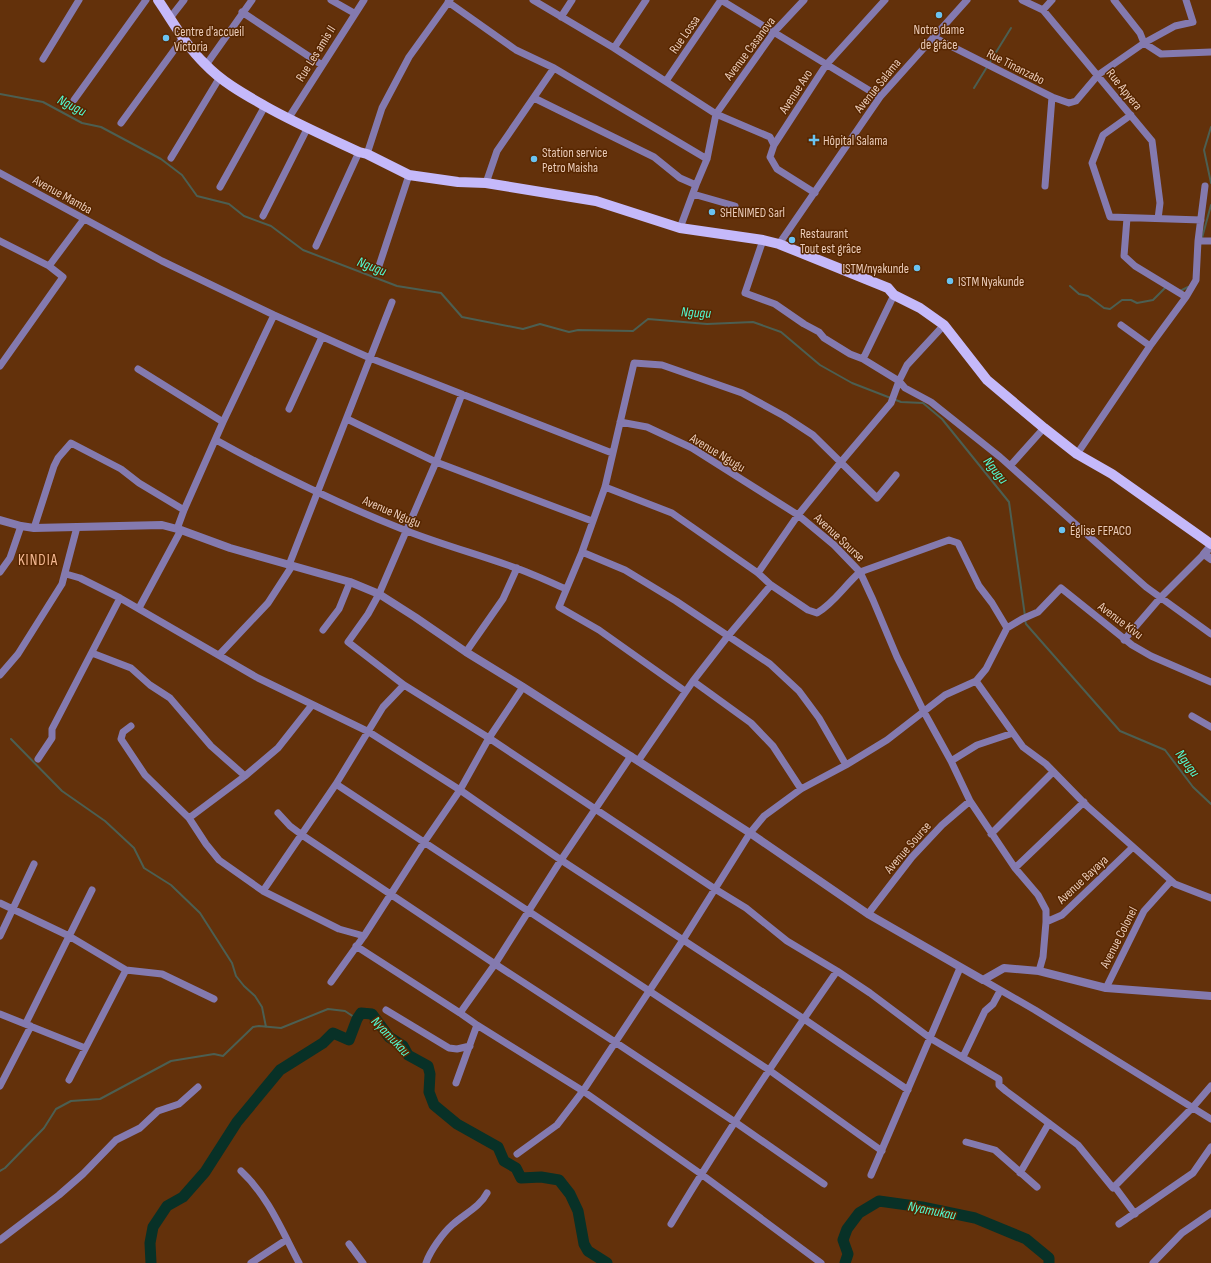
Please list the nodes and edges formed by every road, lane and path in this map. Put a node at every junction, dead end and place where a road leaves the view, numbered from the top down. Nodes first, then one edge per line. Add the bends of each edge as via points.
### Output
1 (79, 0) edge
2 (146, 0) edge
3 (158, 0) edge
4 (184, 0) edge
5 (252, 0) edge
6 (331, 0) edge
7 (364, 0) edge
8 (533, 0) edge
9 (572, 0) edge
10 (646, 0) edge
11 (721, 0) edge
12 (804, 0) edge
13 (885, 0) edge
14 (967, 0) edge
15 (1022, 0) edge
16 (1052, 0) edge
17 (1114, 0) edge
18 (1186, 0) edge
19 (449, 1) edge
20 (1043, 10) junction
21 (242, 12) junction
22 (354, 13) junction
23 (561, 17) junction
24 (170, 18) junction
25 (774, 32) junction
26 (933, 37) junction
27 (183, 38) junction
28 (1144, 43) junction
29 (614, 48) junction
30 (1211, 52) edge
31 (43, 59) dead end
32 (826, 64) junction
33 (206, 65) junction
34 (322, 65) junction
35 (554, 68) junction
36 (1098, 75) junction
37 (220, 78) junction
38 (666, 81) junction
39 (880, 97) junction
40 (1052, 97) junction
41 (534, 98) junction
42 (74, 100) dead end
43 (265, 106) junction
44 (716, 114) junction
45 (1131, 115) junction
46 (288, 119) junction
47 (121, 123) dead end
48 (308, 128) junction
49 (774, 145) junction
50 (363, 153) junction
51 (170, 158) dead end
52 (707, 159) junction
53 (0, 173) edge
54 (409, 176) junction
55 (486, 183) junction
56 (696, 185) junction
57 (1045, 186) dead end
58 (1206, 186) dead end
59 (220, 187) dead end
60 (815, 193) junction
61 (692, 194) junction
62 (735, 206) dead end
63 (263, 216) dead end
64 (1127, 218) junction
65 (1158, 218) junction
66 (84, 219) junction
67 (1201, 220) junction
68 (680, 228) junction
69 (763, 240) junction
70 (1200, 241) junction
71 (1211, 241) edge
72 (0, 242) edge
73 (779, 244) junction
74 (316, 246) dead end
75 (48, 266) junction
76 (377, 272) dead end
77 (894, 295) junction
78 (1186, 297) junction
79 (392, 302) dead end
80 (274, 315) junction
81 (944, 325) junction
82 (1121, 326) dead end
83 (322, 337) junction
84 (1150, 346) junction
85 (370, 358) junction
86 (863, 359) junction
87 (0, 366) edge
88 (138, 369) dead end
89 (899, 381) junction
90 (462, 394) junction
91 (289, 409) dead end
92 (347, 419) junction
93 (223, 422) junction
94 (620, 422) junction
95 (1044, 428) junction
96 (216, 440) junction
97 (612, 453) junction
98 (1077, 454) junction
99 (436, 462) junction
100 (841, 462) junction
101 (1010, 466) junction
102 (896, 475) dead end
103 (605, 487) junction
104 (317, 491) junction
105 (184, 510) junction
106 (798, 516) junction
107 (0, 520) edge
108 (592, 521) junction
109 (21, 526) junction
110 (76, 527) junction
111 (34, 528) junction
112 (179, 530) junction
113 (406, 531) junction
114 (1211, 545) edge
115 (582, 552) junction
116 (1204, 554) junction
117 (1211, 559) edge
118 (290, 565) junction
119 (518, 568) junction
120 (0, 572) edge
121 (860, 572) junction
122 (758, 573) junction
123 (66, 574) junction
124 (350, 582) junction
125 (771, 585) junction
126 (566, 589) junction
127 (379, 594) junction
128 (1161, 597) junction
129 (120, 598) junction
130 (138, 608) junction
131 (1007, 628) junction
132 (323, 630) dead end
133 (1211, 634) edge
134 (728, 636) junction
135 (1124, 640) junction
136 (466, 652) junction
137 (92, 653) junction
138 (219, 655) junction
139 (0, 675) edge
140 (693, 681) junction
141 (976, 681) junction
142 (1211, 682) edge
143 (404, 685) junction
144 (523, 687) junction
145 (685, 691) junction
146 (312, 705) junction
147 (924, 712) junction
148 (1192, 716) dead end
149 (131, 726) dead end
150 (1211, 727) edge
151 (369, 732) junction
152 (1013, 733) junction
153 (489, 738) junction
154 (635, 758) junction
155 (38, 759) dead end
156 (951, 761) junction
157 (846, 765) junction
158 (1053, 772) junction
159 (245, 776) junction
160 (336, 784) junction
161 (801, 789) junction
162 (460, 790) junction
163 (970, 801) junction
164 (1084, 802) junction
165 (596, 808) junction
166 (278, 813) dead end
167 (190, 818) junction
168 (750, 833) junction
169 (991, 834) junction
170 (302, 835) junction
171 (425, 841) junction
172 (1134, 848) junction
173 (561, 860) junction
174 (34, 864) dead end
175 (1015, 868) junction
176 (1171, 881) junction
177 (715, 889) junction
178 (92, 890) dead end
179 (263, 892) junction
180 (391, 894) junction
181 (1211, 898) edge
182 (0, 903) edge
183 (12, 908) junction
184 (528, 910) junction
185 (868, 914) junction
186 (1046, 922) junction
187 (0, 936) edge
188 (69, 936) junction
189 (364, 936) junction
190 (683, 940) junction
191 (356, 946) junction
192 (495, 964) junction
193 (960, 968) junction
194 (126, 970) junction
195 (837, 971) junction
196 (1039, 971) junction
197 (983, 980) junction
198 (332, 982) dead end
199 (1106, 988) junction
200 (648, 991) junction
201 (1000, 991) junction
202 (1211, 996) edge
203 (214, 1000) dead end
204 (386, 1010) dead end
205 (460, 1012) junction
206 (0, 1014) edge
207 (804, 1019) junction
208 (29, 1025) junction
209 (477, 1025) junction
210 (930, 1038) junction
211 (615, 1042) junction
212 (470, 1046) junction
213 (85, 1048) junction
214 (963, 1057) junction
215 (769, 1070) junction
216 (69, 1080) dead end
217 (456, 1083) dead end
218 (0, 1086) edge
219 (1211, 1086) edge
220 (198, 1087) dead end
221 (908, 1090) junction
222 (583, 1091) junction
223 (1193, 1107) junction
224 (1211, 1119) edge
225 (735, 1122) junction
226 (1049, 1123) junction
227 (966, 1142) dead end
228 (1211, 1147) edge
229 (882, 1151) junction
230 (517, 1154) dead end
231 (242, 1171) dead end
232 (1020, 1173) junction
233 (701, 1174) junction
234 (872, 1175) dead end
235 (824, 1184) dead end
236 (1037, 1187) dead end
237 (1114, 1187) junction
238 (487, 1193) dead end
239 (1211, 1213) edge
240 (1134, 1214) junction
241 (671, 1224) dead end
242 (1119, 1224) dead end
243 (0, 1240) edge
244 (286, 1240) junction
245 (349, 1244) dead end
246 (251, 1263) edge
247 (299, 1263) edge
248 (364, 1263) edge
249 (426, 1263) edge
250 (822, 1263) edge
251 (1153, 1263) edge

1 - 31 street
2 - 42 street
3 - 24 main road
4 - 24 street
5 - 21 street
6 - 22 street
7 - 22 street, Rue Les amis II
8 - 23 street
9 - 23 street
10 - 29 street
11 - 25 street
11 - 38 street, Rue Lossa
12 - 25 street, Avenue Casanova
13 - 32 street, Avenue Avo
14 - 26 street, Avenue Salama
15 - 20 street, Rue Apyera
16 - 20 street
17 - 28 street via 1140,33
18 - 28 street via 1192,22 1175,26
19 - 35 street via 516,50
19 - 50 street via 409,57 382,108
20 - 36 street, Rue Apyera
21 - 33 street
21 - 34 street
22 - 34 street, Rue Les amis II
23 - 29 street
24 - 27 main road
25 - 32 street
25 - 44 street, Avenue Casanova
26 - 39 street, Avenue Salama
26 - 40 street, Rue Tinanzabo
27 - 33 main road
27 - 47 street
28 - 30 street via 1161,54
28 - 36 street
29 - 38 street
32 - 39 street
32 - 49 street, Avenue Avo
33 - 37 main road
34 - 46 street, Rue Les amis II
35 - 41 street
35 - 52 street
36 - 40 street via 1076,101 1069,103
36 - 45 street, Rue Apyera
37 - 43 main road
37 - 51 street
38 - 44 street
39 - 60 street, Avenue Salama
40 - 57 street, Rue Tinanzabo
41 - 55 street via 497,151
41 - 56 street via 654,157 680,178
43 - 46 main road
43 - 59 street
44 - 49 street via 770,137
44 - 52 street
45 - 64 street via 1104,135 1092,163 1110,217
45 - 65 street, Rue Apyera via 1152,141 1160,203
46 - 48 main road
48 - 50 main road
48 - 63 street
49 - 60 street via 770,157 777,169
50 - 54 main road
50 - 74 street
52 - 56 street
53 - 66 street, Avenue Mamba
54 - 55 main road
54 - 76 street
55 - 68 main road via 596,201
56 - 61 street
58 - 67 street
60 - 73 street, Avenue Salama
61 - 62 street
61 - 68 street
64 - 65 street
64 - 78 street via 1124,256 1135,266
65 - 67 street
66 - 75 street
66 - 80 street, Avenue Mamba via 162,261
67 - 70 street
68 - 69 main road
69 - 73 main road
69 - 86 street via 745,293 775,304 830,342
70 - 71 street
70 - 78 street via 1196,280
72 - 75 street
73 - 77 main road via 888,288
75 - 87 street via 63,277
77 - 81 main road via 920,308
77 - 86 street
78 - 84 street
79 - 85 street
80 - 83 street, Avenue Mamba
80 - 93 street
81 - 89 street via 907,365
81 - 95 main road via 987,380
82 - 84 street
83 - 85 street, Avenue Mamba
83 - 91 street
84 - 98 street
85 - 90 street, Avenue Mamba
85 - 92 street
86 - 89 street
88 - 93 street
89 - 100 street via 890,403
89 - 101 street via 905,388 931,402
90 - 97 street, Avenue Mamba
90 - 99 street
92 - 99 street
92 - 104 street
93 - 96 street
94 - 97 street
94 - 100 street via 634,363 662,365 742,393 813,435
94 - 106 street, Avenue Ngugu via 647,427 692,448
95 - 98 main road
95 - 101 street
96 - 104 street, Avenue Ngugu
96 - 105 street
97 - 103 street
98 - 114 main road via 1112,474
99 - 108 street
99 - 113 street
100 - 102 street via 877,498
100 - 106 street
101 - 128 street via 1146,587
103 - 108 street
103 - 122 street via 672,513
104 - 113 street, Avenue Ngugu
104 - 118 street
105 - 111 street via 121,469 71,443 54,466
105 - 112 street
106 - 121 street, Avenue Sourse via 834,545
106 - 122 street
107 - 109 street
108 - 115 street
109 - 111 street
109 - 120 street via 10,558
110 - 111 street
110 - 112 street via 162,525
110 - 123 street
112 - 118 street
112 - 130 street
113 - 119 street, Avenue Ngugu
113 - 127 street
114 - 116 street
115 - 126 street
115 - 134 street via 625,570
116 - 117 street
116 - 128 street
118 - 124 street
118 - 138 street via 268,602
119 - 126 street, Avenue Ngugu
119 - 136 street via 503,599
121 - 125 street via 826,608 817,613 808,610
121 - 131 street via 949,540 958,543 979,586
121 - 147 street, Avenue Sourse
122 - 125 street
123 - 129 street via 80,578
123 - 139 street via 18,654
124 - 127 street
124 - 132 street via 339,609
125 - 134 street
126 - 145 street via 559,607 598,630
127 - 136 street
127 - 143 street via 348,642
128 - 133 street
128 - 135 street
129 - 130 street
129 - 137 street
130 - 138 street
131 - 135 street, Avenue Kivu via 1038,612 1061,588
131 - 141 street via 986,669
134 - 140 street
134 - 157 street via 770,664 799,691 819,718
135 - 142 street, Avenue Kivu via 1152,656
136 - 144 street
137 - 155 street via 52,729 52,738
137 - 159 street via 131,668 170,698 211,746
138 - 146 street
140 - 145 street
140 - 161 street via 751,723 773,746
141 - 147 street via 945,695
141 - 152 street
143 - 151 street via 383,707
143 - 153 street
144 - 153 street
144 - 154 street
145 - 154 street
146 - 151 street
146 - 159 street via 278,748
147 - 156 street
147 - 157 street via 887,740
148 - 150 street
149 - 167 street via 123,732 121,739 145,775
151 - 160 street
151 - 162 street
152 - 156 street via 977,745
152 - 158 street via 1023,746
153 - 162 street
153 - 165 street
154 - 165 street
154 - 168 street
156 - 163 street
157 - 161 street
158 - 164 street
158 - 169 street
159 - 167 street
160 - 170 street
160 - 171 street
161 - 168 street via 764,816
162 - 171 street
162 - 173 street
163 - 169 street
163 - 185 street, Avenue Sourse via 942,825 912,857
164 - 172 street
164 - 175 street
165 - 173 street
165 - 177 street
166 - 170 street
167 - 179 street via 219,860
168 - 177 street
168 - 185 street
169 - 175 street
170 - 179 street
170 - 180 street
171 - 180 street
171 - 184 street
172 - 176 street
172 - 186 street, Avenue Bayaya via 1062,915
173 - 184 street
173 - 190 street
174 - 183 street
175 - 186 street via 1038,895 1046,910
176 - 181 street
176 - 199 street, Avenue Colonel via 1144,911
177 - 190 street
177 - 195 street via 746,908 787,941
178 - 188 street
179 - 189 street via 339,929
180 - 189 street
180 - 192 street
182 - 183 street
183 - 187 street
183 - 188 street
184 - 192 street
184 - 200 street
185 - 193 street
186 - 196 street
188 - 194 street
188 - 208 street
189 - 191 street
190 - 200 street
190 - 207 street
191 - 198 street
191 - 205 street
192 - 205 street
192 - 211 street
193 - 197 street
193 - 210 street
194 - 203 street via 162,974
194 - 213 street
195 - 207 street
195 - 210 street
196 - 197 street via 1004,968
196 - 199 street
197 - 201 street
199 - 202 street
200 - 211 street
200 - 215 street
201 - 214 street via 993,1004 985,1011
201 - 223 street
204 - 212 street via 449,1048
205 - 209 street
206 - 208 street
207 - 215 street
207 - 221 street
208 - 213 street
208 - 218 street
209 - 212 street
209 - 222 street
210 - 214 street
210 - 221 street
211 - 222 street
211 - 225 street
212 - 217 street
213 - 216 street
214 - 226 street via 999,1079 999,1085
215 - 225 street
215 - 229 street
219 - 223 street
220 - 243 street via 179,1104 158,1111 140,1128 116,1140 59,1195
221 - 229 street
222 - 230 street via 557,1125
222 - 233 street
223 - 224 street
223 - 237 street
225 - 233 street
225 - 235 street
226 - 232 street
226 - 237 street via 1078,1146
227 - 232 street via 995,1150
228 - 240 street via 1193,1173
229 - 234 street
231 - 244 street via 252,1181 275,1216
232 - 236 street
233 - 241 street
233 - 250 street
237 - 240 street
238 - 249 street via 478,1204 451,1226 428,1255
239 - 251 street via 1182,1233
240 - 242 street
244 - 246 street
244 - 247 street
245 - 248 street

